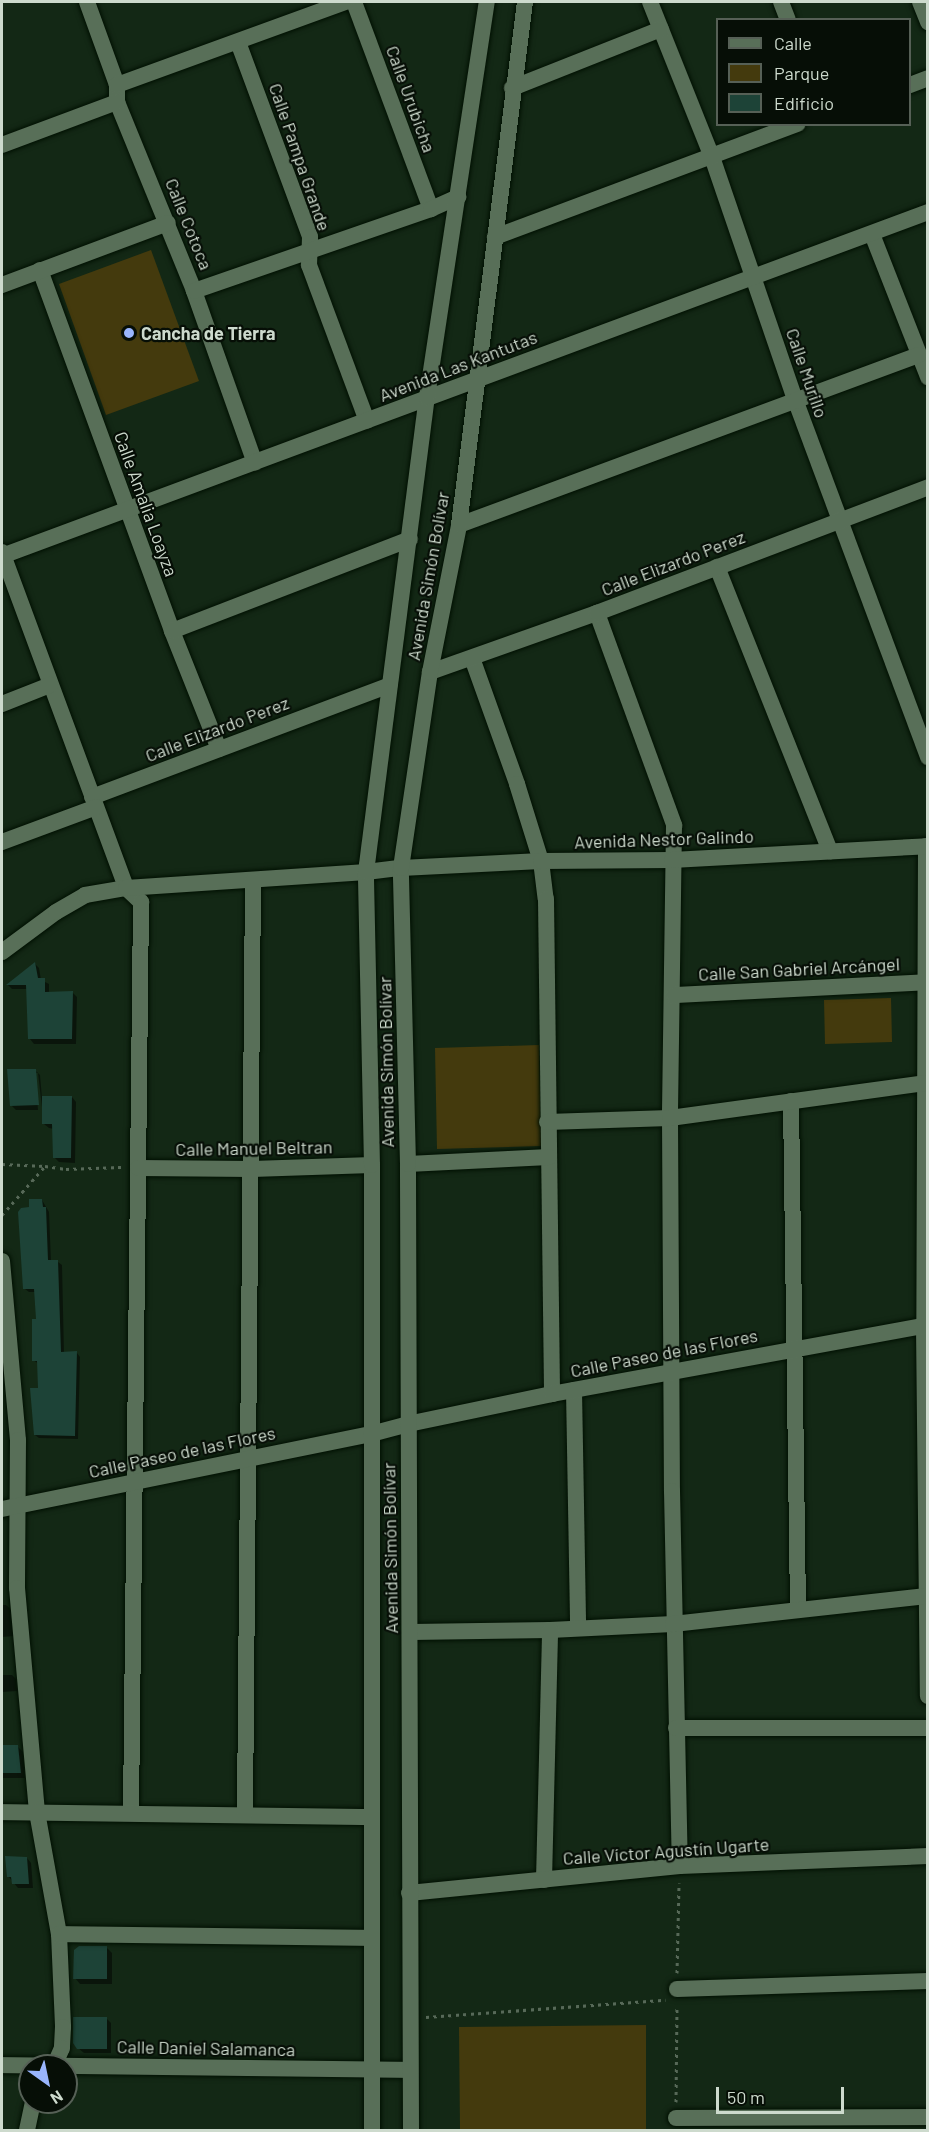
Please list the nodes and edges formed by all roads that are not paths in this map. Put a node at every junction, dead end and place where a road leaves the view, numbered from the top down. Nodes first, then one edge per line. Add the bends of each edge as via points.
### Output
1 (87, 2) edge
2 (345, 2) edge
3 (354, 2) edge
4 (487, 2) edge
5 (525, 2) edge
6 (650, 2) edge
7 (780, 2) edge
8 (920, 2) edge
9 (787, 18) edge
10 (927, 22) edge
11 (661, 29) junction
12 (238, 42) junction
13 (927, 78) edge
14 (911, 84) edge
15 (117, 85) junction
16 (512, 88) junction
17 (117, 102) junction
18 (793, 126) edge
19 (2, 145) edge
20 (712, 157) junction
21 (458, 197) junction
22 (431, 209) junction
23 (927, 212) edge
24 (168, 223) junction
25 (872, 234) junction
26 (495, 237) junction
27 (309, 252) junction
28 (40, 270) junction
29 (754, 278) junction
30 (2, 285) edge
31 (194, 291) junction
32 (919, 355) junction
33 (927, 376) edge
34 (479, 377) junction
35 (427, 397) junction
36 (796, 402) junction
37 (367, 421) junction
38 (255, 463) junction
39 (927, 486) edge
40 (127, 511) junction
41 (840, 520) junction
42 (459, 525) junction
43 (410, 539) junction
44 (2, 554) edge
45 (717, 567) junction
46 (597, 613) junction
47 (172, 631) junction
48 (472, 657) junction
49 (430, 672) junction
50 (50, 685) junction
51 (390, 685) junction
52 (2, 704) edge
53 (219, 749) junction
54 (927, 757) edge
55 (94, 802) junction
56 (2, 842) edge
57 (927, 846) edge
58 (830, 851) junction
59 (672, 860) junction
60 (541, 861) junction
61 (401, 868) junction
62 (366, 872) junction
63 (253, 881) junction
64 (126, 888) junction
65 (2, 952) edge
66 (926, 982) edge
67 (674, 995) junction
68 (925, 1083) junction
69 (790, 1101) junction
70 (670, 1118) junction
71 (547, 1122) junction
72 (549, 1157) junction
73 (408, 1164) junction
74 (372, 1165) junction
75 (138, 1168) junction
76 (252, 1169) junction
77 (2, 1261) edge
78 (926, 1325) edge
79 (795, 1348) junction
80 (673, 1372) junction
81 (574, 1390) junction
82 (552, 1394) junction
83 (408, 1424) junction
84 (371, 1434) junction
85 (249, 1458) junction
86 (133, 1481) junction
87 (9, 1508) edge
88 (927, 1596) edge
89 (798, 1610) junction
90 (673, 1624) junction
91 (578, 1628) junction
92 (550, 1630) junction
93 (411, 1632) junction
94 (927, 1696) edge
95 (676, 1728) junction
96 (927, 1728) edge
97 (2, 1812) edge
98 (37, 1812) junction
99 (131, 1813) junction
100 (245, 1814) junction
101 (372, 1816) junction
102 (927, 1856) edge
103 (680, 1866) junction
104 (544, 1880) junction
105 (409, 1893) junction
106 (59, 1934) junction
107 (370, 1938) junction
108 (927, 1981) edge
109 (677, 1994) road end
110 (60, 2054) edge
111 (2, 2065) edge
112 (18, 2065) edge
113 (78, 2066) edge
114 (371, 2070) junction
115 (409, 2070) junction
116 (30, 2114) edge
117 (927, 2117) edge
118 (676, 2118) dead end
119 (27, 2130) edge
120 (372, 2130) edge
121 (411, 2130) edge

1 - 15 street, Calle Cotoca
2 - 12 street
3 - 22 street, Calle Urubicha
4 - 21 street, Avenida Simón Bolívar
5 - 16 street, Avenida Simón Bolívar
6 - 11 street, Calle Murillo
7 - 9 street
8 - 10 street
11 - 16 street
11 - 20 street, Calle Murillo
12 - 15 street
12 - 27 street, Calle Pampa Grande via 310,237
13 - 14 street
15 - 17 street, Calle Cotoca
16 - 26 street, Avenida Simón Bolívar
17 - 19 street
17 - 24 street, Calle Cotoca
18 - 20 street
20 - 26 street
20 - 29 street, Calle Murillo
21 - 22 street
21 - 35 street, Avenida Simón Bolívar
22 - 27 street
23 - 25 street, Avenida Las Kantutas
24 - 28 street
24 - 31 street, Calle Cotoca
25 - 29 street, Avenida Las Kantutas
25 - 32 street
26 - 34 street, Avenida Simón Bolívar
27 - 31 street
27 - 37 street, Calle Pampa Grande via 309,265
28 - 30 street
28 - 40 street, Calle Amalia Loayza
29 - 34 street, Avenida Las Kantutas
29 - 36 street, Calle Murillo
31 - 38 street, Calle Cotoca
32 - 33 street
32 - 36 street
34 - 35 street, Avenida Las Kantutas
34 - 42 street, Avenida Simón Bolívar
35 - 37 street, Avenida Las Kantutas
35 - 43 street, Avenida Simón Bolívar
36 - 41 street, Calle Murillo
36 - 42 street
37 - 38 street, Avenida Las Kantutas
38 - 40 street, Avenida Las Kantutas
39 - 41 street, Calle Elizardo Perez
40 - 44 street, Avenida Las Kantutas
40 - 47 street, Calle Amalia Loayza
41 - 45 street, Calle Elizardo Perez
41 - 54 street, Calle Murillo
42 - 49 street, Avenida Simón Bolívar
43 - 47 street
43 - 51 street, Avenida Simón Bolívar
44 - 50 street
45 - 46 street, Calle Elizardo Perez
45 - 58 street
46 - 48 street, Calle Elizardo Perez
46 - 59 street via 674,825
47 - 53 street, Calle Amalia Loayza
48 - 49 street, Calle Elizardo Perez
48 - 60 street
49 - 61 street, Avenida Simón Bolívar
50 - 52 street
50 - 55 street
51 - 53 street, Calle Elizardo Perez
51 - 62 street, Avenida Simón Bolívar
53 - 55 street, Calle Elizardo Perez
55 - 56 street, Calle Elizardo Perez
55 - 64 street
57 - 58 street, Avenida Nestor Galindo
57 - 66 street
58 - 59 street, Avenida Nestor Galindo
59 - 60 street, Avenida Nestor Galindo
59 - 67 street
60 - 61 street, Avenida Nestor Galindo
60 - 71 street via 546,899
61 - 62 street, Avenida Nestor Galindo
61 - 73 street, Avenida Simón Bolívar
62 - 63 street
62 - 74 street, Avenida Simón Bolívar
63 - 64 street
63 - 76 street
64 - 65 street via 85,896
64 - 75 street via 141,903
66 - 67 street, Calle San Gabriel Arcángel
66 - 68 street
67 - 70 street
68 - 69 street
68 - 78 street
69 - 70 street
69 - 79 street
70 - 71 street
70 - 80 street
71 - 72 street
72 - 73 street
72 - 82 street
73 - 83 street, Avenida Simón Bolívar
74 - 76 street, Calle Manuel Beltran
74 - 84 street, Avenida Simón Bolívar
75 - 76 street, Calle Manuel Beltran
75 - 86 street
76 - 85 street
77 - 87 street via 18,1440
78 - 79 street, Calle Paseo de las Flores
78 - 88 street
79 - 80 street, Calle Paseo de las Flores
79 - 89 street
80 - 81 street, Calle Paseo de las Flores
80 - 90 street
81 - 82 street, Calle Paseo de las Flores
81 - 91 street
82 - 83 street, Calle Paseo de las Flores
83 - 84 street, Calle Paseo de las Flores
83 - 93 street, Avenida Simón Bolívar
84 - 85 street, Calle Paseo de las Flores
84 - 101 street, Avenida Simón Bolívar
85 - 86 street, Calle Paseo de las Flores
85 - 100 street
86 - 87 street, Calle Paseo de las Flores
86 - 99 street
87 - 98 street
88 - 89 street
88 - 94 street
89 - 90 street
90 - 91 street
90 - 95 street
91 - 92 street
92 - 93 street
92 - 104 street
93 - 105 street, Avenida Simón Bolívar
95 - 96 street
95 - 103 street
97 - 98 street
98 - 99 street
98 - 106 street
99 - 100 street
100 - 101 street
101 - 107 street, Avenida Simón Bolívar
102 - 103 street, Calle Víctor Agustín Ugarte
103 - 104 street, Calle Víctor Agustín Ugarte
104 - 105 street, Calle Víctor Agustín Ugarte
105 - 115 street, Avenida Simón Bolívar
106 - 107 street
106 - 110 street via 63,2027
107 - 114 street, Avenida Simón Bolívar
108 - 109 street
111 - 112 street, Calle Daniel Salamanca
113 - 114 street, Calle Daniel Salamanca
114 - 115 street, Calle Daniel Salamanca
114 - 120 street, Avenida Simón Bolívar
115 - 121 street, Avenida Simón Bolívar
116 - 119 street
117 - 118 street

